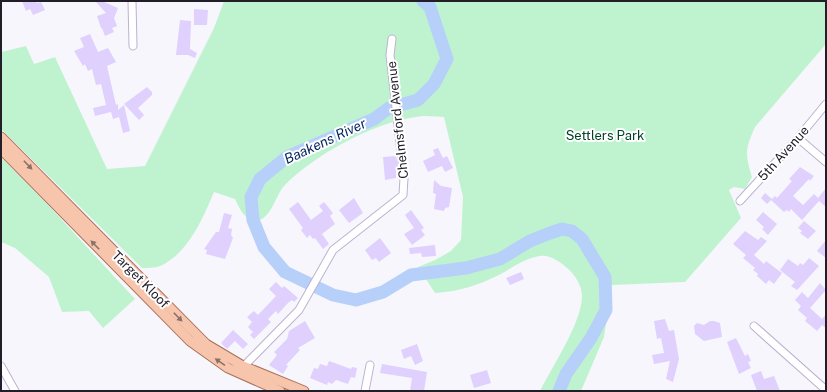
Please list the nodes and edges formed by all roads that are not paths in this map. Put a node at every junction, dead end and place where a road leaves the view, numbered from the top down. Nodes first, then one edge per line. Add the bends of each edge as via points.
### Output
1 (132, 1) edge
2 (392, 39) dead end
3 (133, 46) dead end
4 (826, 104) edge
5 (1, 137) edge
6 (798, 138) junction
7 (1, 149) edge
8 (826, 162) edge
9 (740, 201) dead end
10 (152, 297) junction
11 (754, 326) dead end
12 (370, 365) dead end
13 (1, 366) edge
14 (241, 369) junction
15 (826, 390) edge
16 (15, 391) edge
17 (280, 391) edge
18 (304, 391) edge
19 (365, 391) edge

1 - 3 street
2 - 14 street, Chelmsford Avenue via 390,55 405,182 403,195 334,250 308,296 292,317
4 - 6 street, 5th Avenue
5 -> 10 main road, Target Kloof
6 - 8 street
6 - 9 street, 5th Avenue
10 -> 7 main road, Target Kloof
10 - 14 main road, Target Kloof via 190,341 228,368
11 - 15 street
12 - 19 street
13 - 16 street
14 - 17 main road, Target Kloof
14 - 18 main road, Target Kloof

